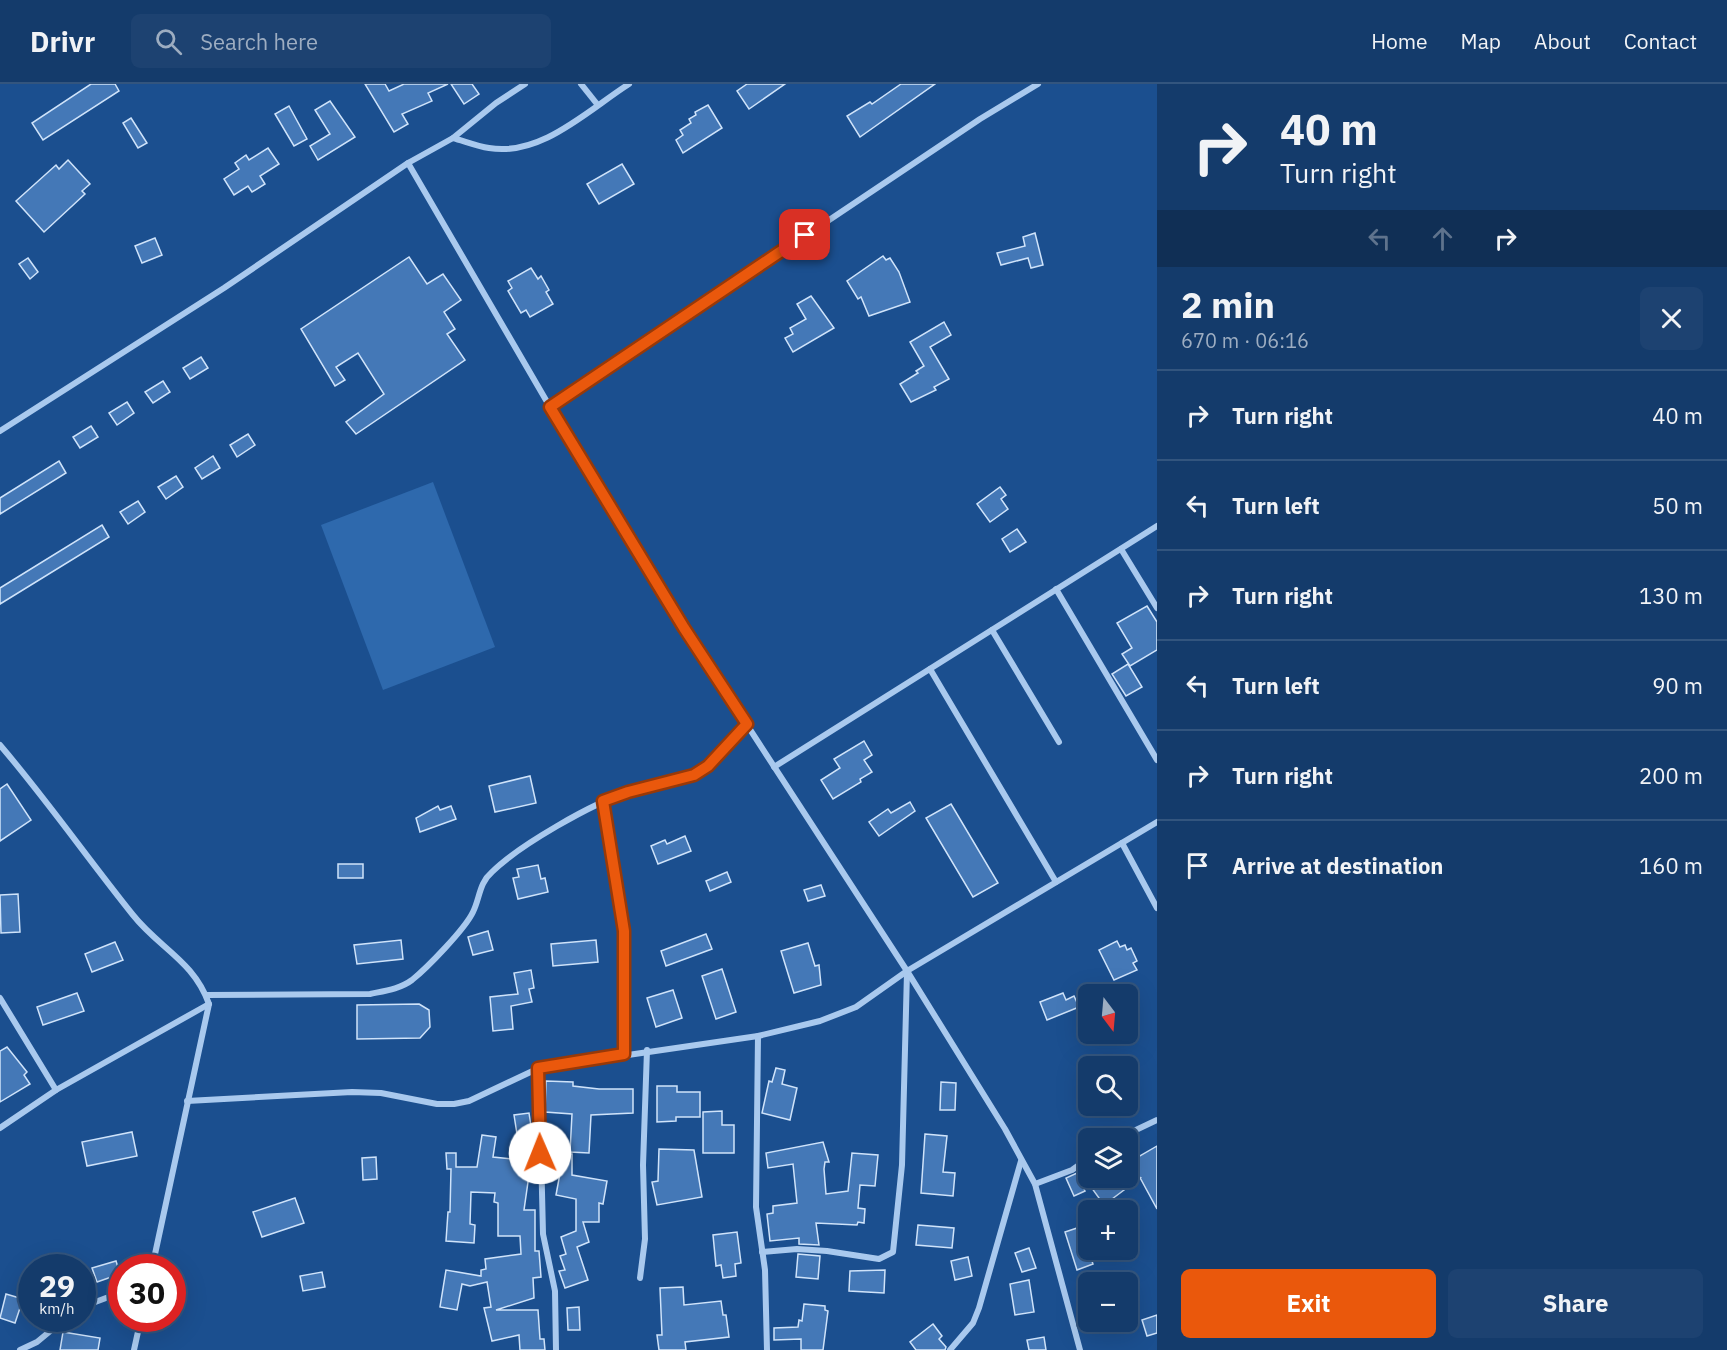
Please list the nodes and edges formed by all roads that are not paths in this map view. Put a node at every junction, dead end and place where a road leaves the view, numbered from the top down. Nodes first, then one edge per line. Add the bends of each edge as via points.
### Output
1 (525, 84) edge
2 (581, 84) edge
3 (629, 84) edge
4 (1038, 84) edge
5 (597, 104) junction
6 (453, 138) junction
7 (408, 163) junction
8 (550, 407) junction
9 (0, 431) edge
10 (1157, 526) edge
11 (1121, 549) junction
12 (1056, 589) junction
13 (1157, 608) edge
14 (992, 630) junction
15 (930, 669) junction
16 (747, 724) junction
17 (1059, 742) dead end
18 (0, 746) edge
19 (1157, 760) edge
20 (774, 767) junction
21 (603, 801) junction
22 (1157, 822) edge
23 (1122, 843) junction
24 (1056, 882) junction
25 (1157, 908) edge
26 (907, 971) junction
27 (206, 995) junction
28 (0, 998) edge
29 (209, 1004) junction
30 (758, 1035) junction
31 (647, 1050) junction
32 (624, 1054) junction
33 (538, 1068) junction
34 (56, 1090) junction
35 (187, 1101) junction
36 (1157, 1120) edge
37 (0, 1128) edge
38 (1138, 1129) edge
39 (1021, 1161) junction
40 (1078, 1166) edge
41 (1035, 1184) junction
42 (762, 1252) junction
43 (155, 1254) edge
44 (640, 1278) dead end
45 (49, 1332) edge
46 (138, 1332) edge
47 (20, 1350) edge
48 (134, 1350) edge
49 (556, 1350) edge
50 (767, 1350) edge
51 (950, 1350) edge
52 (1080, 1350) edge

1 - 6 street
2 - 5 street
3 - 5 street
4 - 8 street
5 - 6 street via 544,140 521,147 490,149
6 - 7 street
7 - 8 street
7 - 9 street via 224,288
8 - 16 street
10 - 11 street
11 - 12 street
11 - 13 street
12 - 14 street
12 - 19 street
14 - 15 street
14 - 17 street
15 - 20 street
15 - 24 street
16 - 20 street
16 - 21 street via 708,766 694,775
18 - 27 street via 134,917 190,968
20 - 26 street
21 - 27 street via 491,872 481,885 474,911 465,925 412,979 396,988 370,994
21 - 32 street via 624,931
22 - 23 street
23 - 24 street
23 - 25 street
24 - 26 street
26 - 30 street via 856,1007 820,1021
26 - 39 street
26 - 42 street via 902,1165 893,1252 879,1259 796,1249
27 - 29 street
28 - 34 street
29 - 34 street
29 - 35 street
30 - 31 street
30 - 42 street via 756,1207
31 - 32 street
31 - 44 street via 645,1239
32 - 33 street
33 - 35 street via 469,1101 454,1104 352,1092
33 - 49 street via 543,1234 555,1291
34 - 37 street
35 - 43 street
36 - 38 street
39 - 41 street
39 - 51 street via 973,1323
40 - 41 street
41 - 52 street
42 - 50 street
45 - 47 street
46 - 48 street

